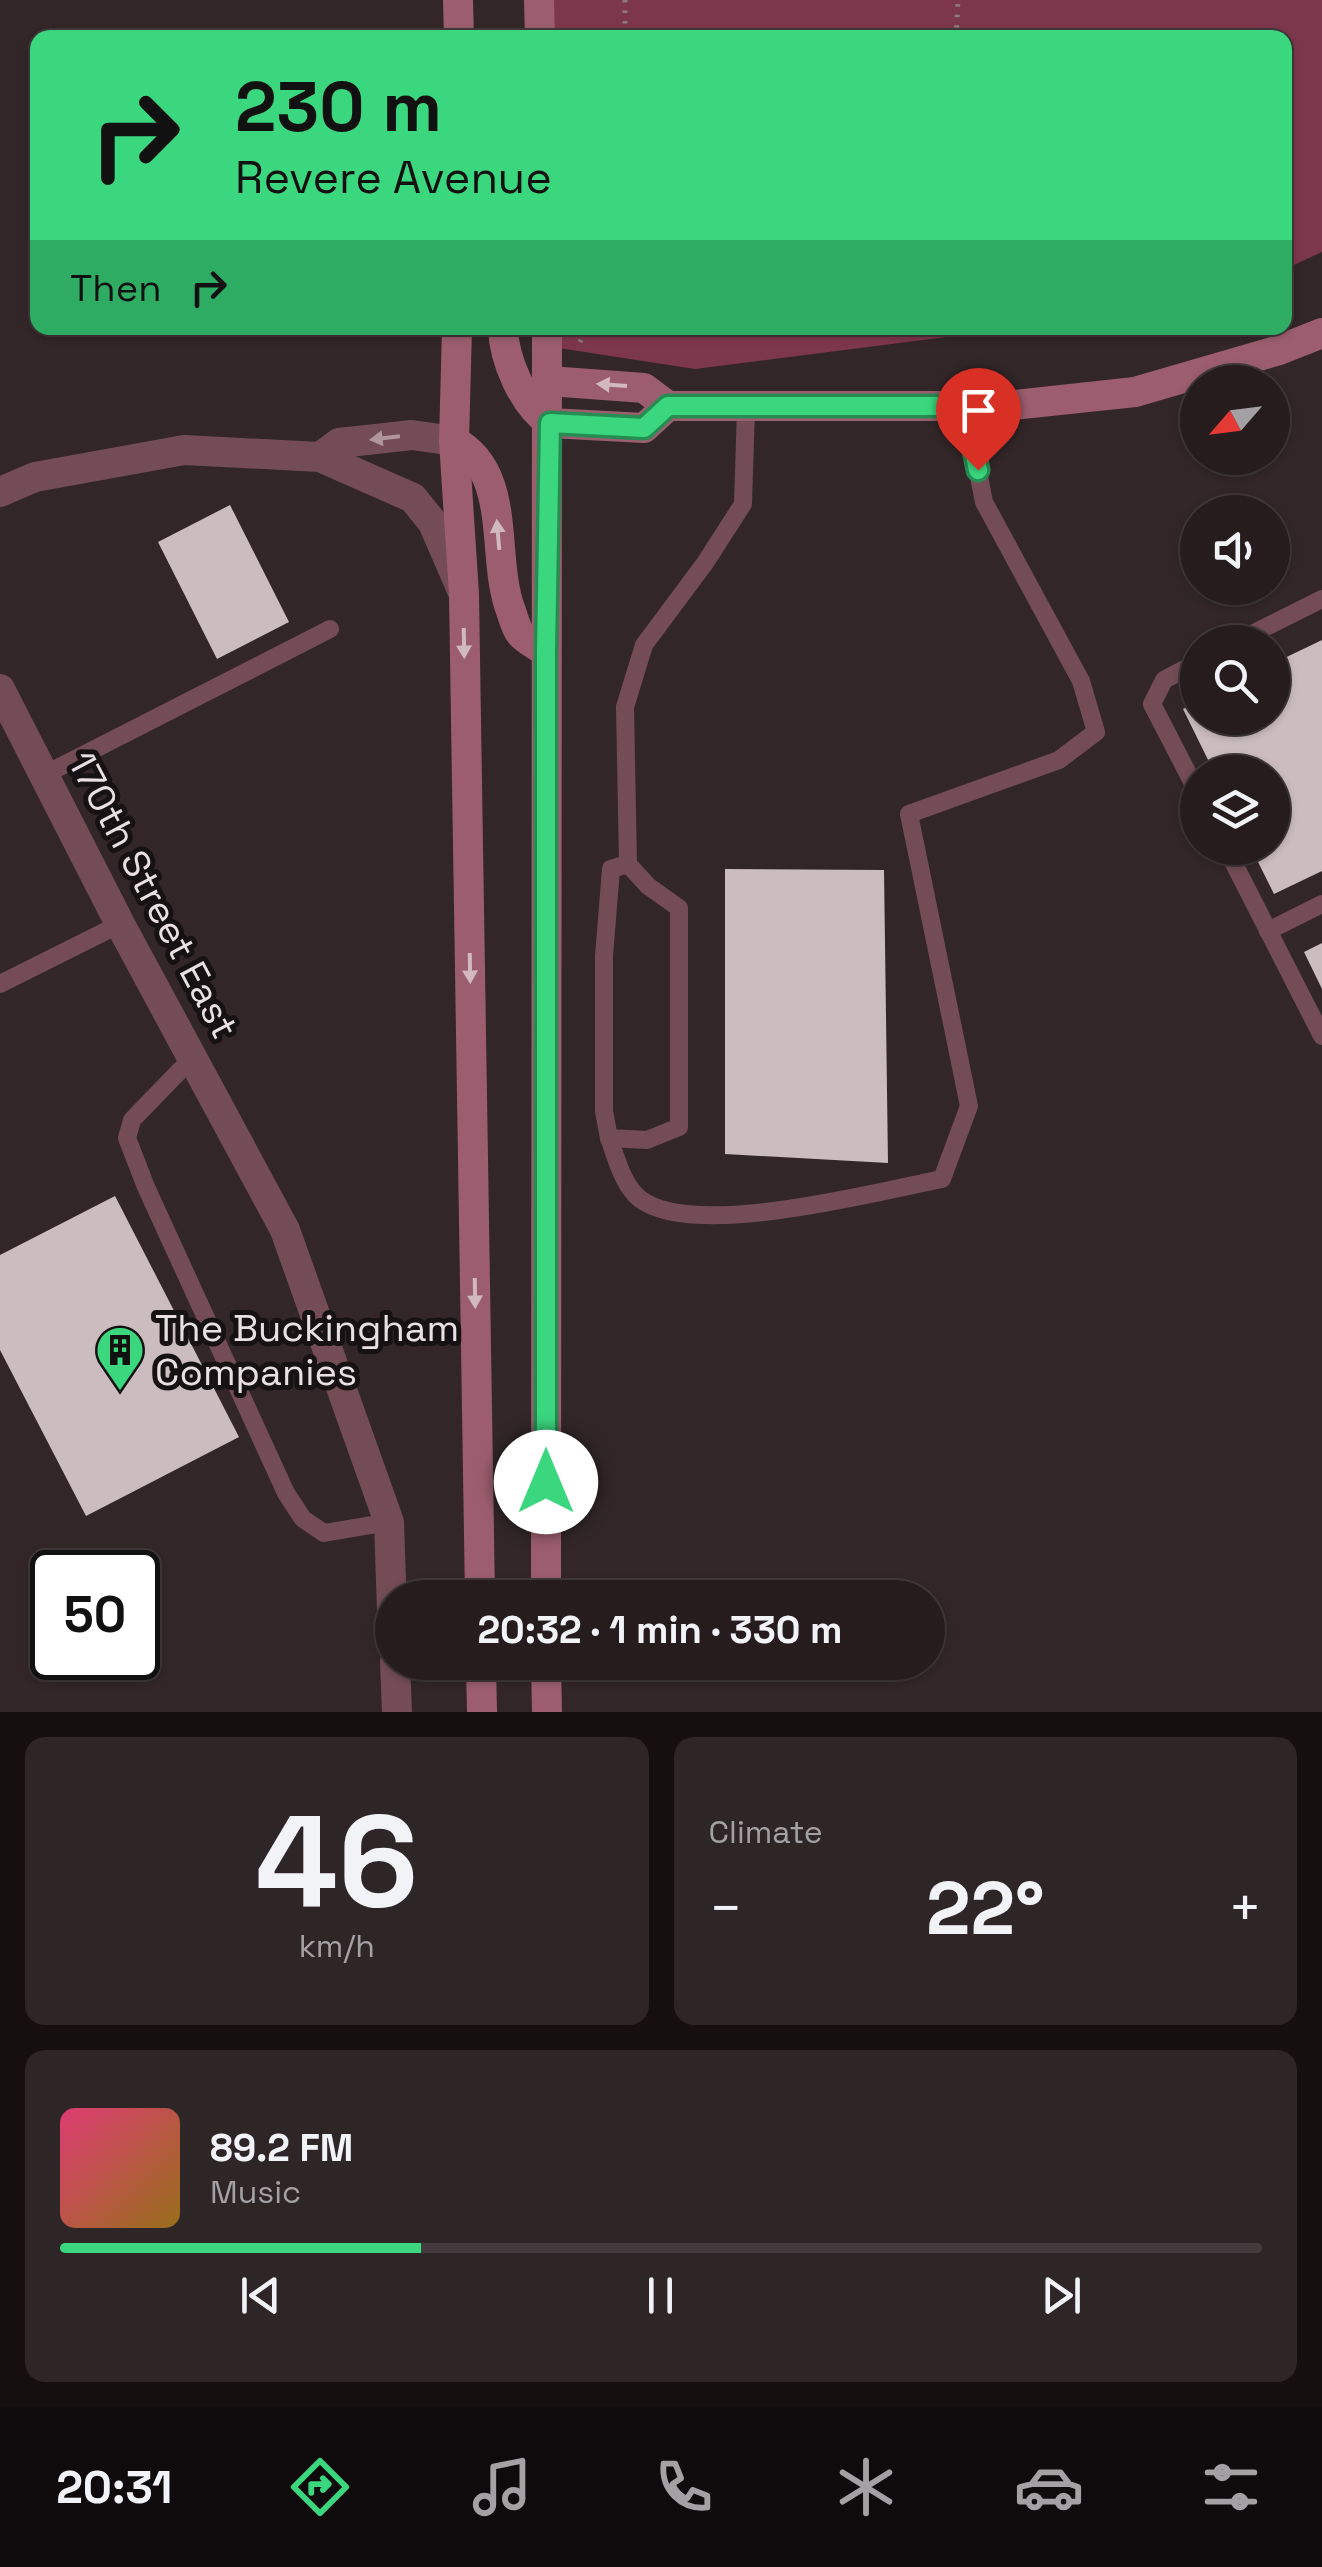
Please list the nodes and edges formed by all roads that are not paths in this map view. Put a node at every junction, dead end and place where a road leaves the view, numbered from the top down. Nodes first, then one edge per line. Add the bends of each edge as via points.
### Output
1 (458, 0) edge
2 (539, 0) edge
3 (459, 30) edge
4 (540, 30) edge
5 (1322, 333) edge
6 (457, 335) edge
7 (503, 335) edge
8 (547, 335) edge
9 (549, 380) junction
10 (668, 406) junction
11 (965, 406) junction
12 (746, 408) junction
13 (550, 423) junction
14 (454, 441) junction
15 (320, 457) junction
16 (0, 492) edge
17 (464, 594) junction
18 (1322, 598) edge
19 (1269, 625) edge
20 (330, 630) dead end
21 (546, 651) junction
22 (1180, 672) edge
23 (0, 689) edge
24 (1180, 758) edge
25 (44, 775) junction
26 (628, 864) junction
27 (1235, 865) edge
28 (1322, 904) edge
29 (120, 924) junction
30 (1268, 931) junction
31 (0, 984) edge
32 (1322, 1036) edge
33 (193, 1057) junction
34 (609, 1138) junction
35 (389, 1522) junction
36 (391, 1580) edge
37 (480, 1580) edge
38 (546, 1580) edge
39 (396, 1680) edge
40 (481, 1680) edge
41 (546, 1680) edge
42 (397, 1712) edge
43 (482, 1712) edge
44 (546, 1712) edge

1 - 3 main road
2 - 4 main road
5 - 11 main road via 1135,392
6 - 14 main road
7 - 13 main road via 520,386 534,412
8 - 9 main road
10 -> 9 main road via 644,388
9 - 13 main road
10 - 12 main road
10 - 13 main road via 644,428
11 - 12 main road
11 - 34 lane via 984,502 1081,681 1096,732 1059,760 909,814 969,1106 942,1180 758,1215 682,1214 640,1199
12 - 26 lane via 743,504 644,645 625,707
13 - 21 main road
14 -> 15 street via 412,435 339,443
14 - 17 main road
21 -> 14 main road via 520,634 503,591 490,486 471,450
15 - 16 street via 184,450 35,477
15 - 17 street via 413,498 432,523
17 -> 37 main road
18 - 19 lane
20 - 25 lane
21 - 38 main road
22 - 24 lane via 1164,680 1152,704
23 - 25 street, 170th Street East
25 - 29 street, 170th Street East
26 - 34 lane via 611,870 604,956
26 - 34 lane via 679,908 679,1127 647,1140
27 - 30 lane
28 - 30 lane
29 - 31 lane
29 - 33 street, 170th Street East
30 - 32 lane
33 - 35 street, 170th Street East via 285,1230
33 - 35 lane via 132,1120 128,1138 146,1187 303,1519 324,1533
35 - 36 street, 170th Street East
39 - 42 street
40 - 43 main road
41 - 44 main road

